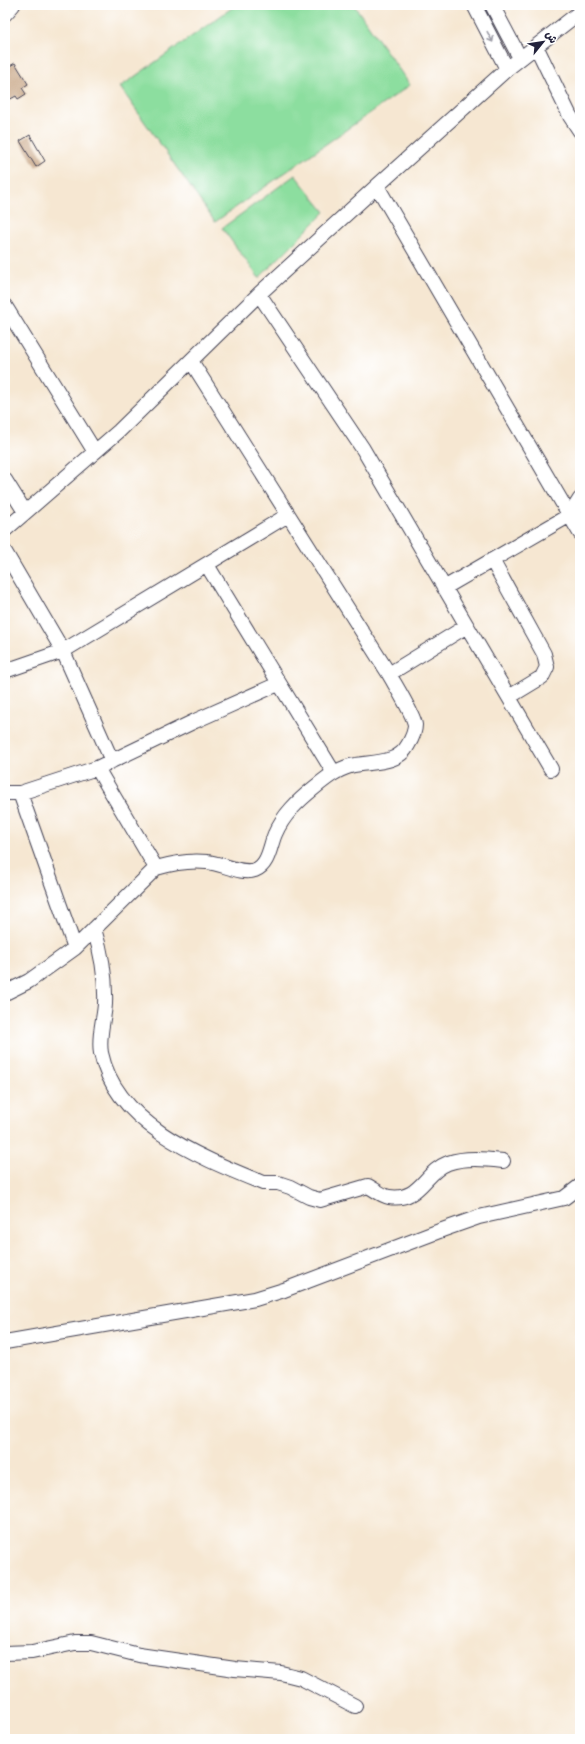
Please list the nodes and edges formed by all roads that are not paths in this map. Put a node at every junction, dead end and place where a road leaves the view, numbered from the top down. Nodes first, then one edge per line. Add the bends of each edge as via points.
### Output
1 (474, 5) edge
2 (492, 5) edge
3 (580, 12) edge
4 (536, 46) junction
5 (520, 58) junction
6 (507, 69) junction
7 (580, 131) edge
8 (377, 186) junction
9 (259, 294) junction
10 (5, 306) edge
11 (191, 361) junction
12 (94, 452) junction
13 (5, 480) edge
14 (580, 499) edge
15 (25, 512) junction
16 (288, 515) junction
17 (570, 515) junction
18 (5, 530) edge
19 (580, 533) edge
20 (5, 552) edge
21 (492, 560) junction
22 (207, 565) junction
23 (444, 588) junction
24 (467, 626) junction
25 (63, 651) junction
26 (5, 671) edge
27 (389, 674) junction
28 (278, 684) junction
29 (509, 697) junction
30 (112, 761) junction
31 (97, 768) junction
32 (551, 769) dead end
33 (334, 773) junction
34 (5, 792) edge
35 (20, 793) junction
36 (156, 868) junction
37 (94, 929) junction
38 (75, 948) junction
39 (5, 993) edge
40 (503, 1161) dead end
41 (580, 1186) edge
42 (5, 1342) edge
43 (5, 1653) edge
44 (355, 1706) dead end

1 -> 6 street
2 - 5 street
3 - 4 street
4 - 5 street
4 - 7 street
5 - 6 street
6 - 8 street
8 - 9 street
8 - 17 street
9 - 11 street
9 - 23 street via 363,449
10 - 12 street
11 - 12 street via 120,431
11 - 16 street
12 - 15 street
13 - 15 street
14 - 17 street
15 - 18 street
16 - 22 street
16 - 27 street
17 - 19 street
17 - 21 street
20 - 25 street
21 - 23 street
21 - 29 street via 544,654 547,667 542,677
22 - 25 street
22 - 28 street
23 - 24 street
24 - 27 street
24 - 29 street
25 - 26 street
25 - 30 street
27 - 33 street via 415,725 408,747 403,753 385,761 350,766
28 - 30 street
28 - 33 street
29 - 32 street
30 - 31 street
31 - 35 street
31 - 36 street
33 - 36 street via 285,816 275,834 267,858 256,870 246,871 208,862 171,863
34 - 35 street
35 - 38 street
36 - 37 street
37 - 38 street
37 - 40 street via 105,974 105,1005 100,1033 101,1052 107,1070 120,1096 145,1123 176,1143 263,1183 278,1183 320,1200 368,1186 388,1197 404,1197 418,1190 435,1171 448,1163 475,1158
38 - 39 street via 29,981
41 - 42 street via 564,1198 479,1218 442,1230 255,1299
43 - 44 street via 32,1652 75,1643 91,1643 139,1655 281,1673 301,1678

